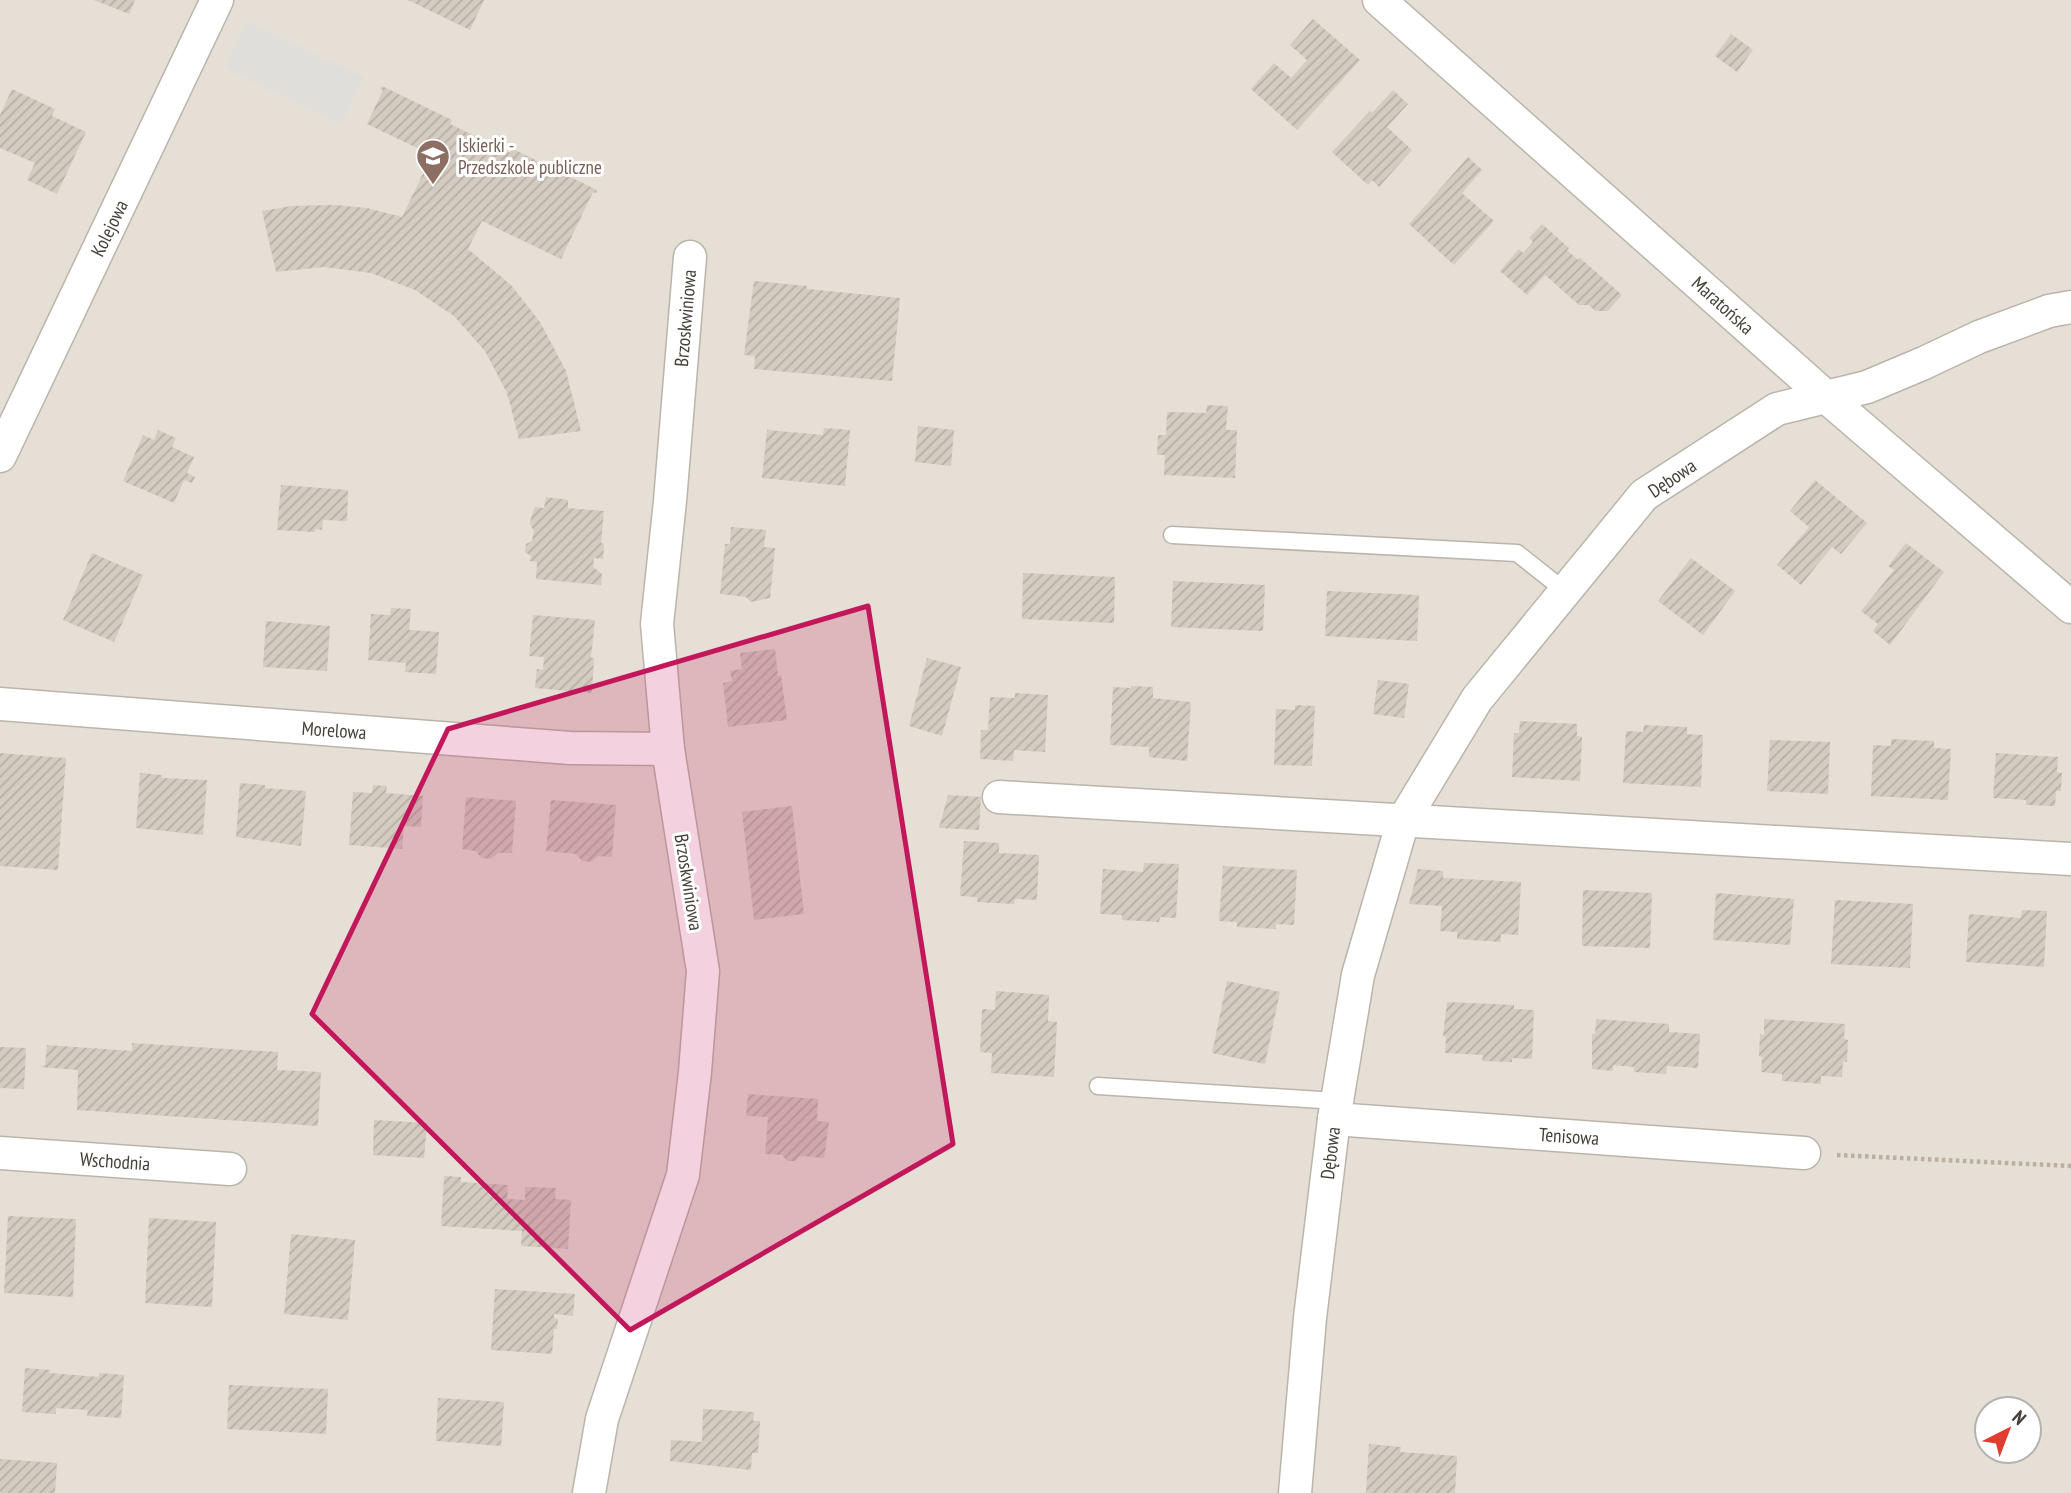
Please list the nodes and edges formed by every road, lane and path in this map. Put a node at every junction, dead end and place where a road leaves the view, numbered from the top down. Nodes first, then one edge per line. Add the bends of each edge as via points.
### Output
1 (217, 0) edge
2 (1379, 0) edge
3 (690, 257) dead end
4 (2071, 306) edge
5 (1825, 396) junction
6 (0, 456) edge
7 (1172, 535) dead end
8 (1565, 592) junction
9 (2071, 607) edge
10 (0, 704) edge
11 (668, 749) junction
12 (999, 797) dead end
13 (1403, 821) junction
14 (2071, 859) edge
15 (1098, 1086) dead end
16 (1335, 1110) junction
17 (0, 1153) edge
18 (1804, 1153) joint
19 (2071, 1166) edge
20 (230, 1169) dead end
21 (589, 1493) edge
22 (1295, 1493) edge

1 - 6 street, Kolejowa
2 - 5 street, Maratońska
3 - 11 street, Brzoskwiniowa via 657,624
4 - 5 street, Dębowa via 1979,337 1867,387
5 - 8 street, Dębowa via 1777,409 1644,495
5 - 9 street, Maratońska
7 - 8 lane via 1517,553
8 - 13 street, Dębowa via 1477,699
10 - 11 street, Morelowa via 570,748
11 - 21 street, Brzoskwiniowa via 703,971 695,1072 683,1175 602,1419
12 - 13 street
13 - 14 street
13 - 16 street, Dębowa via 1358,975
15 - 16 lane
16 - 18 street, Tenisowa
16 - 22 street, Dębowa
17 - 20 street, Wschodnia
18 - 19 path

